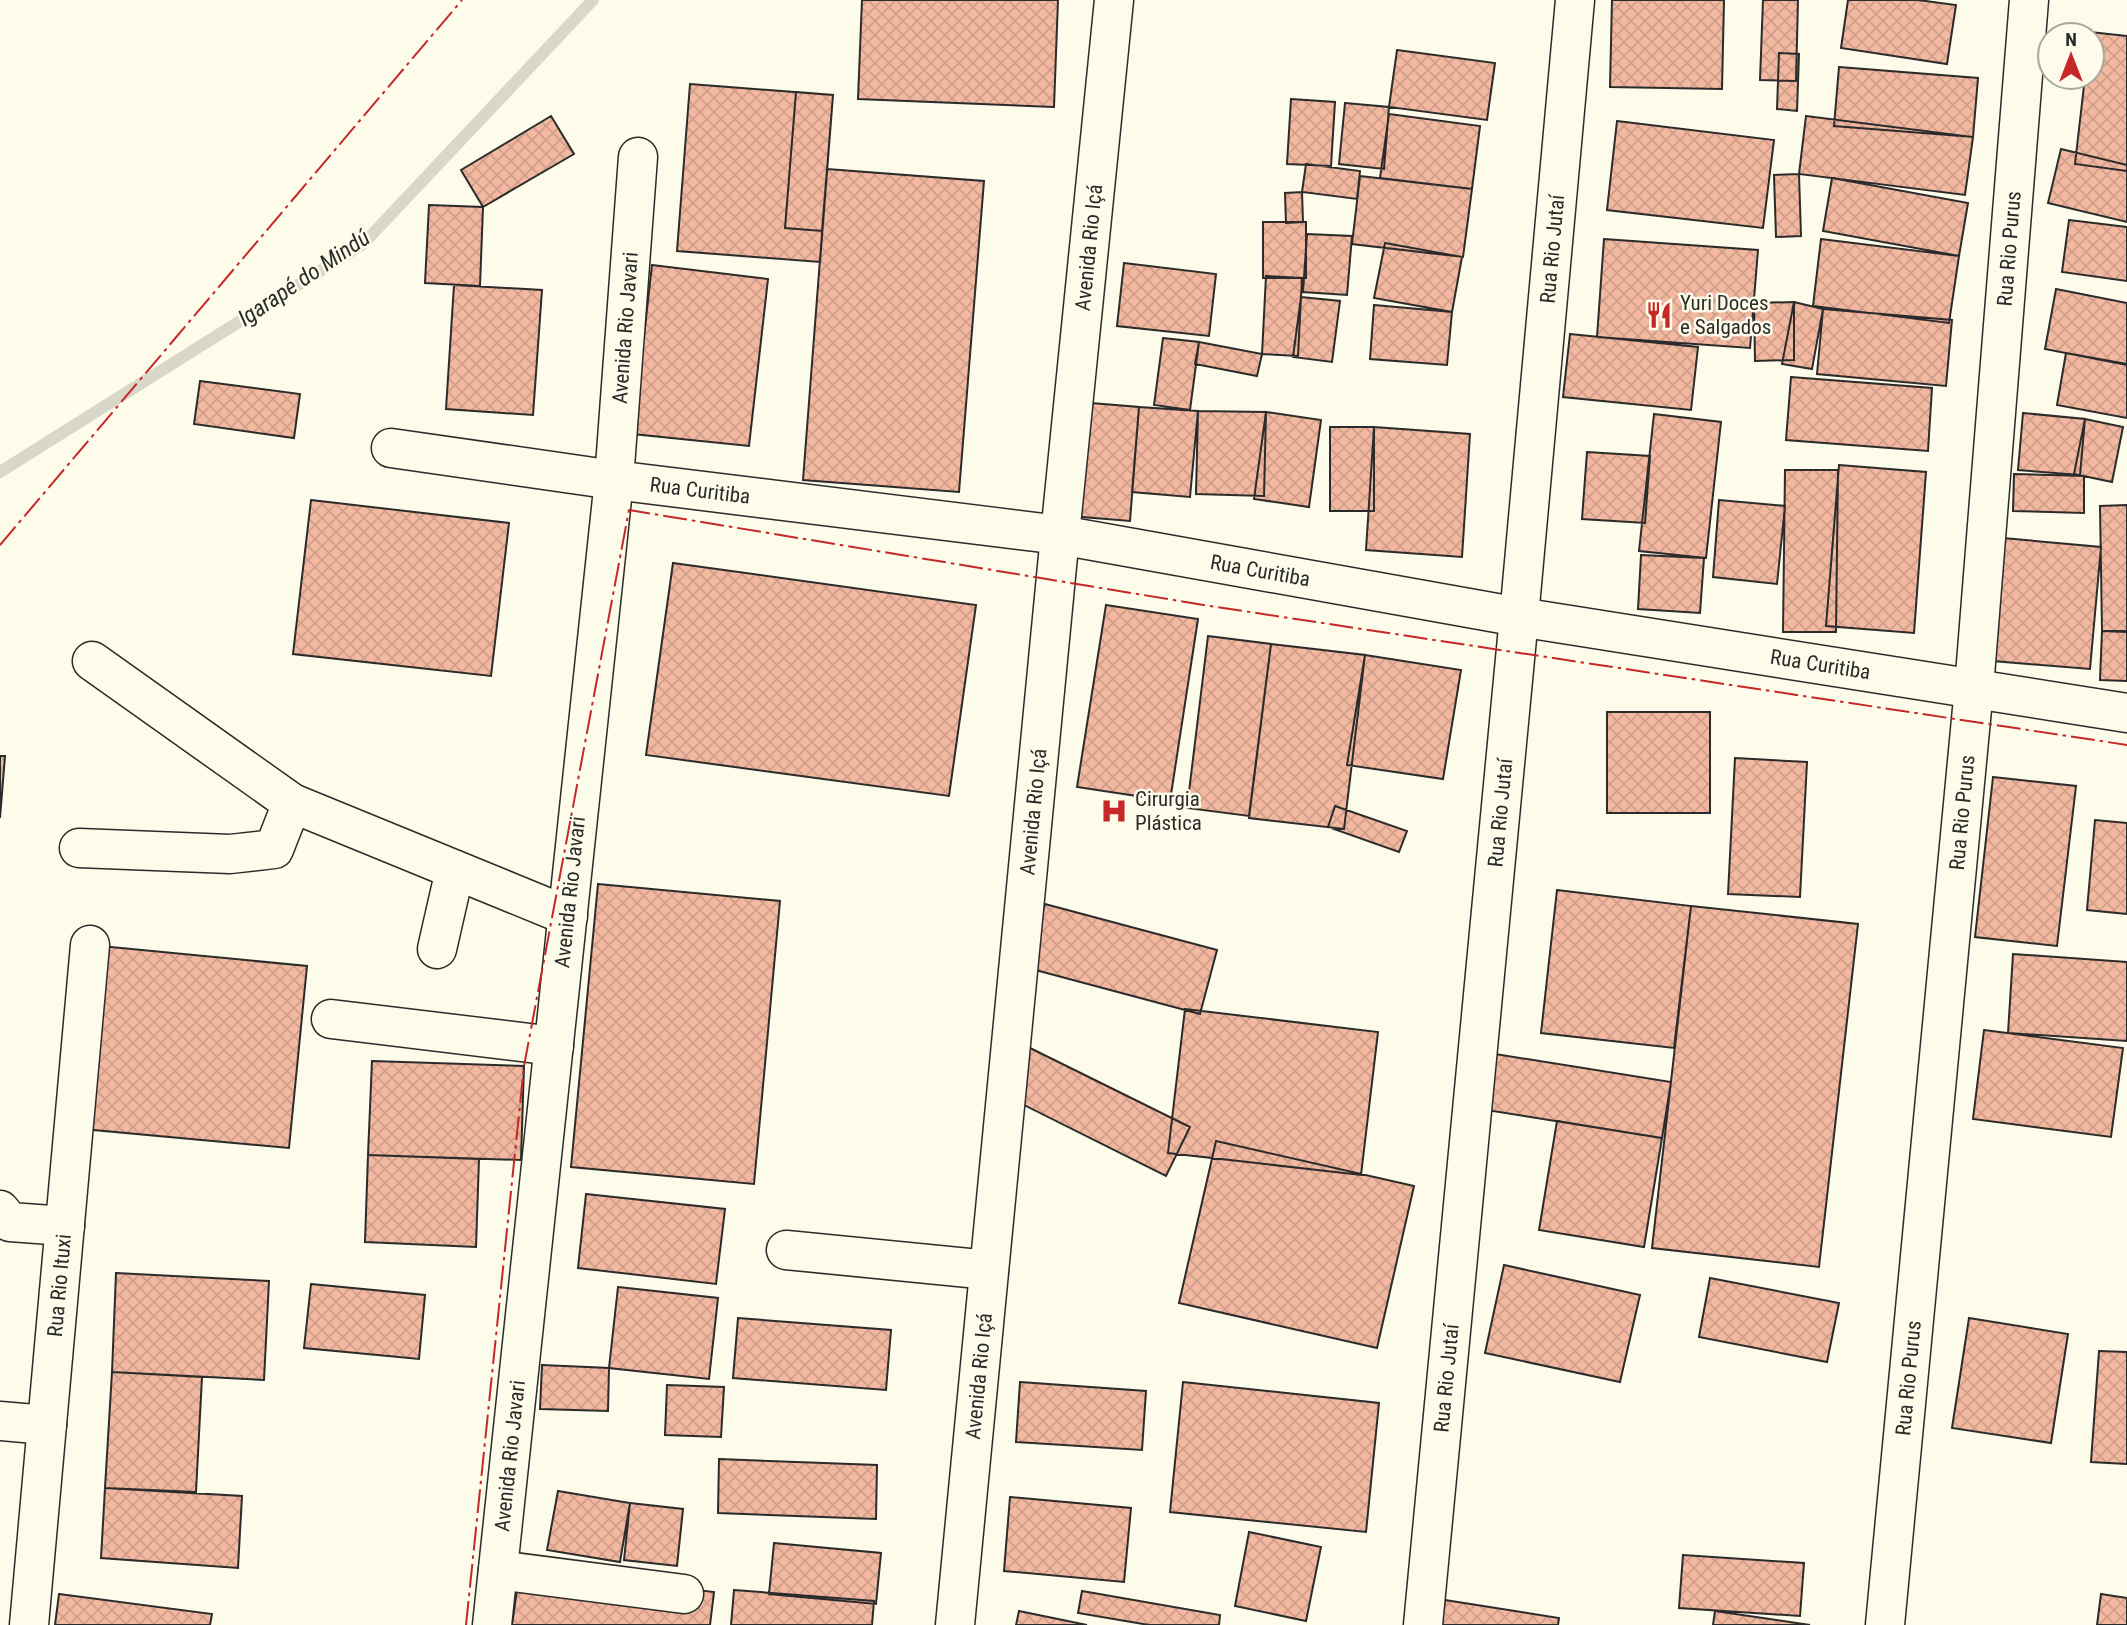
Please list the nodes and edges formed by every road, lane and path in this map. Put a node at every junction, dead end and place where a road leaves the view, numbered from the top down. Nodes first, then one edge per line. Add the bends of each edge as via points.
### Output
1 (1114, 0) edge
2 (1575, 0) edge
3 (2028, 0) edge
4 (638, 157) dead end
5 (391, 448) dead end
6 (614, 480) junction
7 (1060, 536) junction
8 (1520, 617) junction
9 (92, 661) dead end
10 (1974, 688) junction
11 (2127, 713) edge
12 (292, 803) junction
13 (79, 848) dead end
14 (455, 870) junction
15 (568, 916) junction
16 (90, 946) dead end
17 (437, 949) dead end
18 (331, 1019) dead end
19 (554, 1046) junction
20 (0, 1210) edge
21 (65, 1226) junction
22 (786, 1250) dead end
23 (989, 1270) junction
24 (0, 1421) edge
25 (47, 1426) junction
26 (498, 1570) junction
27 (684, 1594) dead end
28 (29, 1625) edge
29 (492, 1625) edge
30 (955, 1625) edge
31 (1423, 1625) edge
32 (1885, 1625) edge

1 - 7 street, Avenida Rio Içá
2 - 8 street, Rua Rio Jutaí
3 - 10 street, Rua Rio Purus
4 - 6 street, Avenida Rio Javari
5 - 6 street, Rua Curitiba
6 - 7 street, Rua Curitiba
6 - 15 street, Avenida Rio Javari
7 - 8 street, Rua Curitiba
7 - 23 street, Avenida Rio Içá
8 - 10 street, Rua Curitiba
8 - 31 street, Rua Rio Jutaí
9 - 12 street
10 - 11 street, Rua Curitiba
10 - 32 street, Rua Rio Purus
12 - 13 street via 274,849 230,854
12 - 14 street
14 - 15 street
14 - 17 street
15 - 19 street, Avenida Rio Javari
16 - 21 street, Rua Rio Ituxi
18 - 19 street
19 - 26 street, Avenida Rio Javari
20 - 21 street via 10,1222
21 - 25 street, Rua Rio Ituxi
22 - 23 street
23 - 30 street, Avenida Rio Içá
24 - 25 street
25 - 28 street, Rua Rio Ituxi
26 - 27 street
26 - 29 street, Avenida Rio Javari

